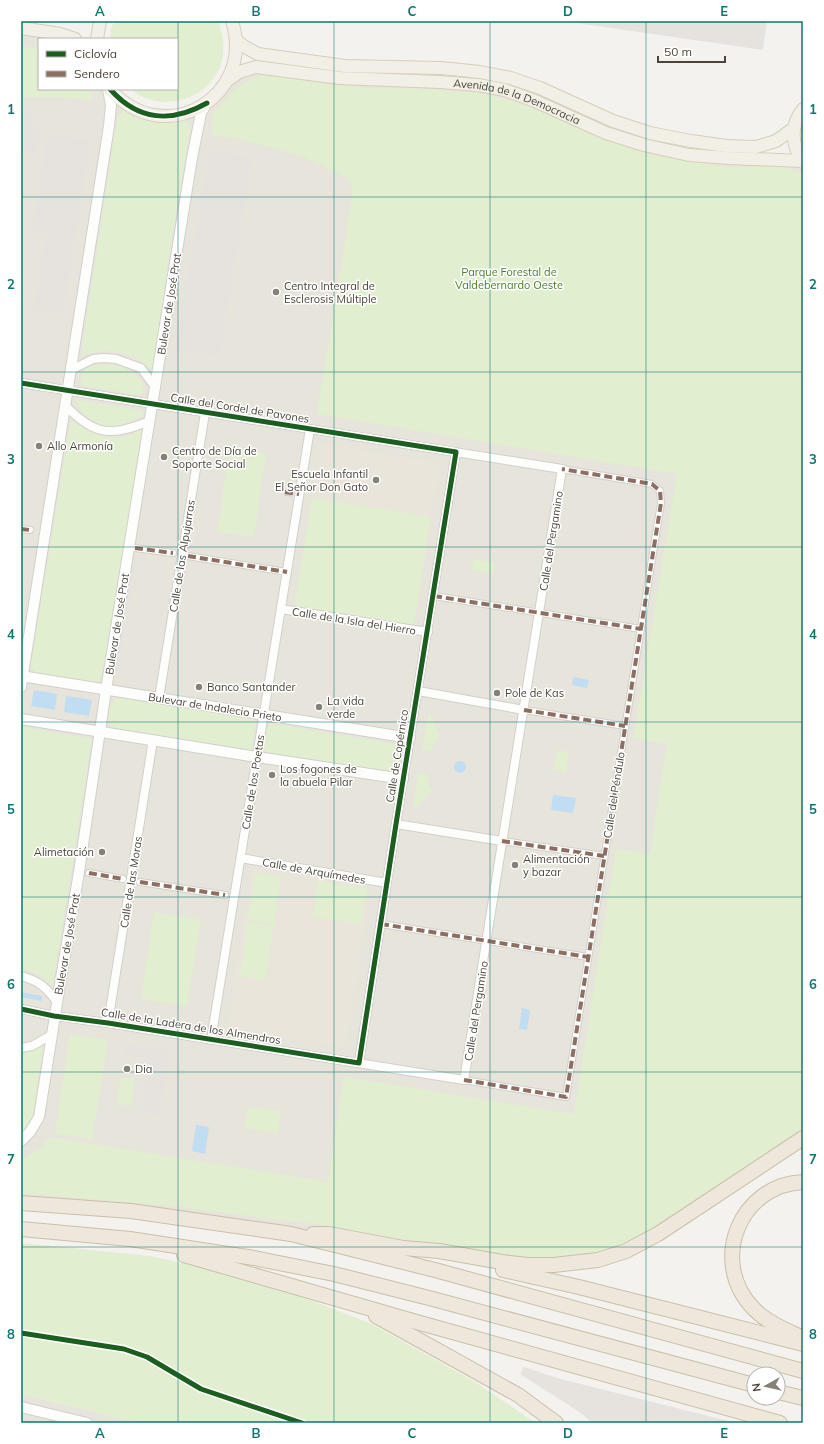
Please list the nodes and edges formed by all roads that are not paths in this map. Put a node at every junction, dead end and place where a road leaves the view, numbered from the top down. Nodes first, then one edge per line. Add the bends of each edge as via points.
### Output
1 (100, 21) edge
2 (232, 21) edge
3 (21, 28) edge
4 (72, 38) edge
5 (97, 38) edge
6 (237, 41) junction
7 (228, 80) junction
8 (109, 90) edge
9 (110, 90) edge
10 (207, 103) junction
11 (803, 109) edge
12 (794, 128) junction
13 (803, 162) edge
14 (71, 370) junction
15 (21, 383) edge
16 (155, 387) junction
17 (67, 390) junction
18 (152, 404) junction
19 (65, 405) junction
20 (205, 413) junction
21 (150, 421) junction
22 (310, 429) junction
23 (456, 452) junction
24 (562, 469) junction
25 (21, 529) edge
26 (30, 530) dead end
27 (136, 548) dead end
28 (173, 553) dead end
29 (188, 556) dead end
30 (287, 572) junction
31 (434, 596) junction
32 (281, 610) junction
33 (539, 613) junction
34 (641, 629) junction
35 (428, 632) junction
36 (22, 680) edge
37 (106, 690) junction
38 (418, 692) junction
39 (159, 698) junction
40 (524, 710) junction
41 (264, 715) junction
42 (21, 719) edge
43 (625, 726) junction
44 (100, 732) junction
45 (410, 738) junction
46 (154, 740) junction
47 (257, 757) junction
48 (403, 779) junction
49 (396, 824) junction
50 (502, 841) junction
51 (604, 856) junction
52 (241, 858) junction
53 (89, 874) dead end
54 (122, 879) dead end
55 (140, 882) dead end
56 (387, 883) junction
57 (225, 896) dead end
58 (381, 924) junction
59 (487, 941) junction
60 (588, 957) junction
61 (21, 976) edge
62 (57, 1002) junction
63 (21, 1009) edge
64 (54, 1016) junction
65 (108, 1023) junction
66 (51, 1035) junction
67 (211, 1040) junction
68 (21, 1048) edge
69 (359, 1063) junction
70 (464, 1080) junction
71 (803, 1138) edge
72 (21, 1141) edge
73 (803, 1182) edge
74 (21, 1203) edge
75 (21, 1228) edge
76 (291, 1234) junction
77 (130, 1239) junction
78 (403, 1248) junction
79 (353, 1303) junction
80 (803, 1338) edge
81 (803, 1344) edge
82 (803, 1371) edge
83 (746, 1383) edge
84 (786, 1394) edge
85 (803, 1398) edge
86 (21, 1407) edge
87 (87, 1423) edge
88 (556, 1423) edge
89 (780, 1423) edge

1 - 5 main road
2 - 6 main road
3 - 4 main road
6 - 7 main road
6 - 12 main road, Avenida de la Democracia via 258,54 329,64 441,68 511,78 540,88 613,121 691,141 756,147 776,141
7 - 10 main road
7 - 13 main road, Avenida de la Democracia via 239,72 256,68 340,78 478,85 505,90 606,133 644,145 689,155
8 - 14 street via 110,120
9 - 10 main road via 131,107 146,114 178,116
10 - 16 street, Bulevar de José Prat via 201,113 195,139
11 - 12 main road
12 - 13 main road via 794,146
14 - 16 street via 92,359 116,359 141,368
14 - 17 street
15 - 17 street, Calle del Cordel de Pavones
16 - 18 street, Bulevar de José Prat
17 - 18 street, Calle del Cordel de Pavones
17 - 19 street
18 - 20 street, Calle del Cordel de Pavones
18 - 21 street, Bulevar de José Prat
19 - 21 street via 90,427 104,431 131,429
19 - 36 street
20 - 22 street, Calle del Cordel de Pavones
20 - 39 street, Calle de las Alpujarras
21 - 37 street, Bulevar de José Prat
22 - 23 street, Calle del Cordel de Pavones
22 - 30 street, Calle de los Poetas via 297,493
23 - 24 street, Calle del Cordel de Pavones
23 - 31 street, Calle de Copérnico
24 - 33 street, Calle del Pergamino
24 - 34 street, Calle del Péndulo via 652,484 660,491 661,503
25 - 26 street
27 - 28 street
29 - 30 street
30 - 32 street, Calle de los Poetas
31 - 33 street
31 - 35 street, Calle de Copérnico
32 - 35 street, Calle de la Isla del Hierro
32 - 41 street, Calle de los Poetas
33 - 34 street
33 - 40 street, Calle del Pergamino
34 - 43 street, Calle del Péndulo
35 - 38 street, Calle de Copérnico
36 - 37 street, Bulevar de Indalecio Prieto
37 - 39 street, Bulevar de Indalecio Prieto
37 - 44 street, Bulevar de José Prat
38 - 40 street
38 - 45 street, Calle de Copérnico
39 - 41 street, Bulevar de Indalecio Prieto
40 - 43 street
40 - 50 street, Calle del Pergamino
41 - 45 street, Bulevar de Indalecio Prieto
41 - 47 street, Calle de los Poetas
42 - 44 street
43 - 51 street, Calle del Péndulo
44 - 46 street
44 - 62 street, Bulevar de José Prat
45 - 48 street, Calle de Copérnico
46 - 47 street
46 - 65 street, Calle de las Moras
47 - 48 street
47 - 52 street, Calle de los Poetas
48 - 49 street, Calle de Copérnico
49 - 50 street
49 - 56 street, Calle de Copérnico
50 - 51 street
50 - 59 street, Calle del Pergamino
51 - 60 street, Calle del Péndulo
52 - 56 street, Calle de Arquímedes
52 - 67 street, Calle de los Poetas
53 - 54 street
55 - 57 street
56 - 58 street, Calle de Copérnico
58 - 59 street
58 - 69 street, Calle de Copérnico
59 - 60 street
59 - 70 street, Calle del Pergamino
60 - 70 street, Calle del Péndulo via 566,1097
61 - 62 street via 34,980 48,989
62 - 64 street, Bulevar de José Prat
63 - 64 street, Calle de la Ladera de los Almendros
64 - 65 street, Calle de la Ladera de los Almendros
64 - 66 street, Bulevar de José Prat
65 - 67 street, Calle de la Ladera de los Almendros
66 - 68 street via 32,1046
66 - 72 street, Bulevar de José Prat via 39,1117
67 - 69 street, Calle de la Ladera de los Almendros
69 - 70 street, Calle de la Ladera de los Almendros
71 - 78 highway via 658,1234 626,1251 598,1260 528,1265
73 - 80 highway via 774,1189 753,1203 738,1226 732,1258 736,1281 753,1308 765,1318
74 - 76 highway via 131,1210
75 - 77 highway
76 - 78 highway via 329,1234
76 - 82 highway via 435,1270
77 - 79 highway
77 - 83 highway via 254,1258 334,1274
78 - 81 highway via 579,1287
79 - 88 highway via 518,1395
79 - 89 highway
84 - 85 highway
86 - 87 street

